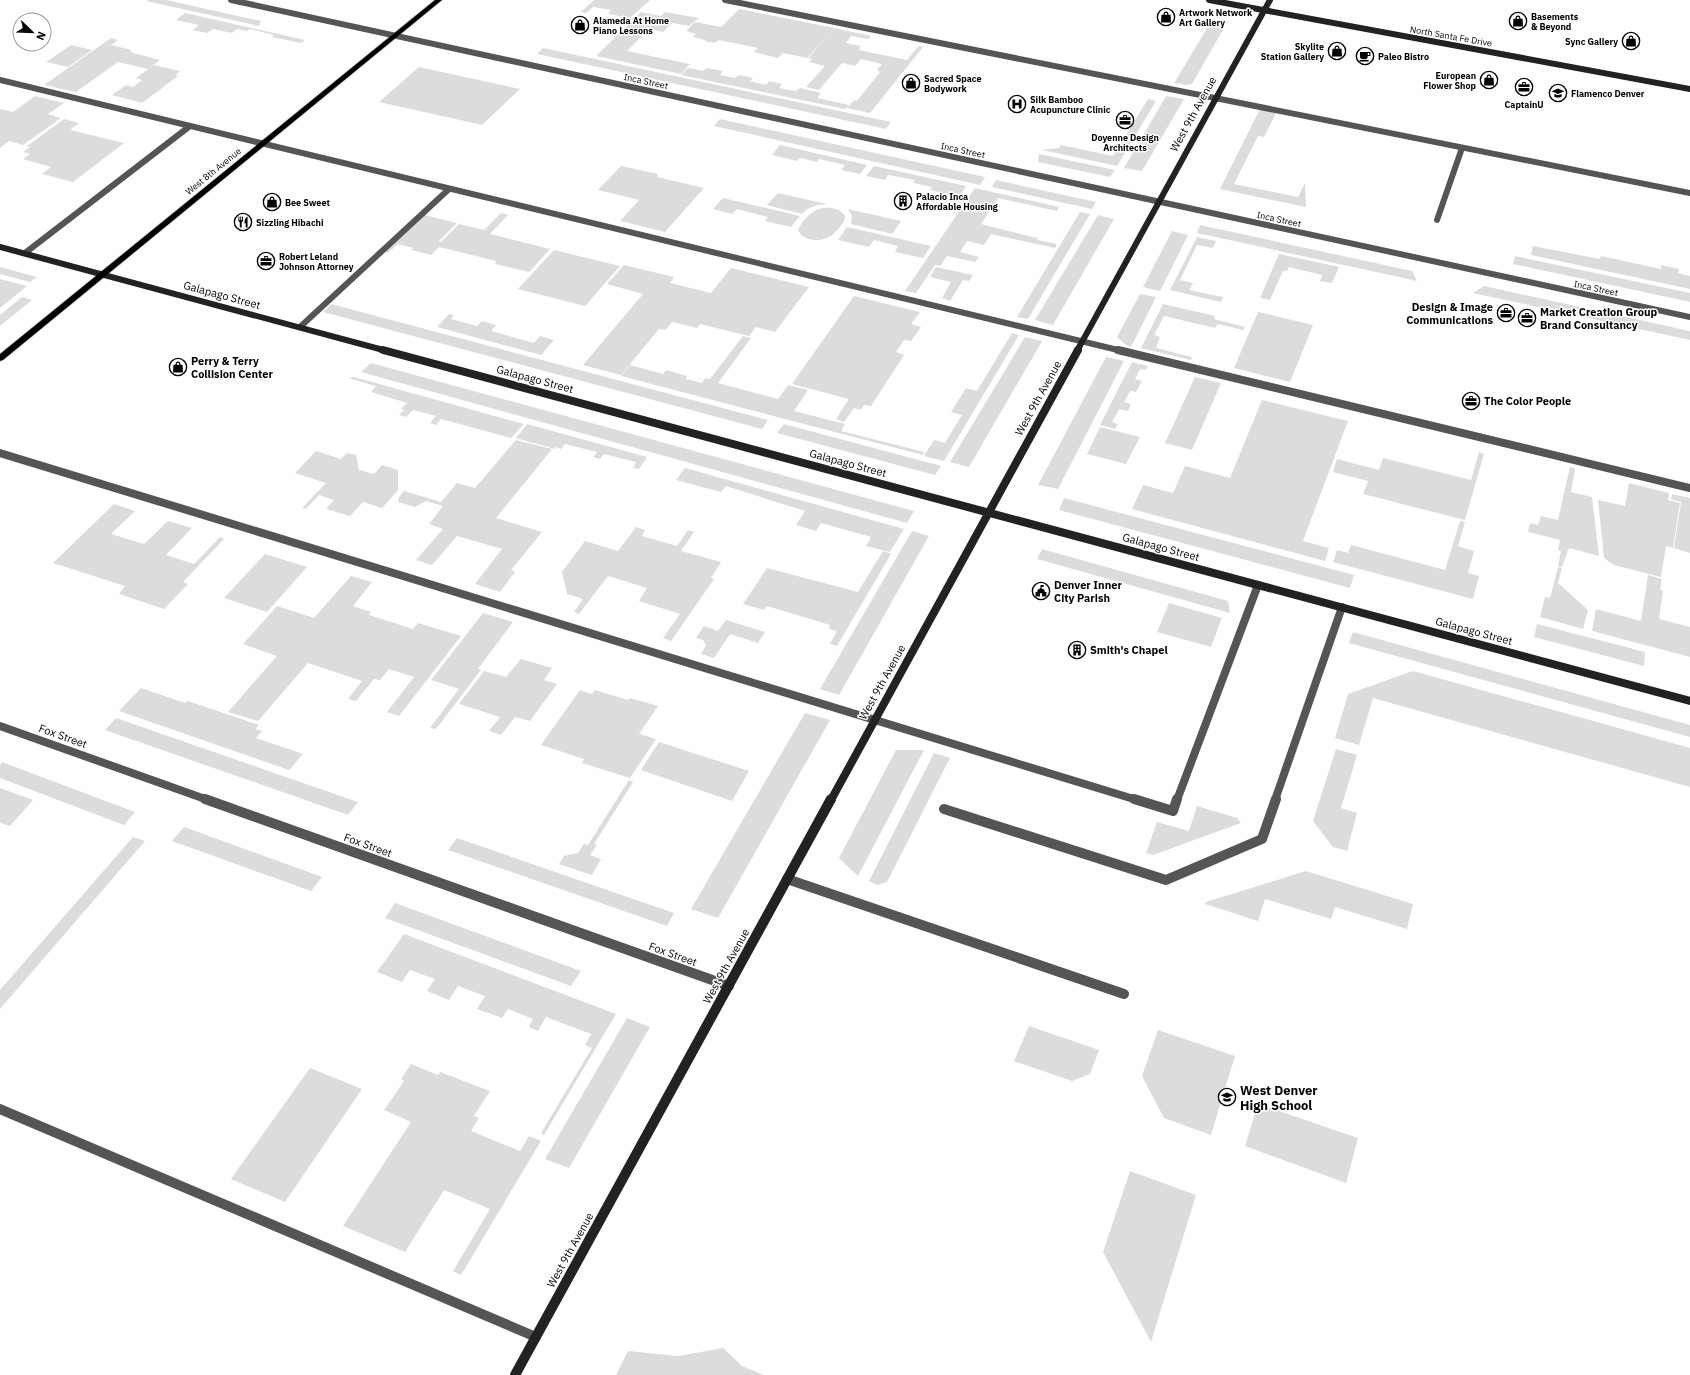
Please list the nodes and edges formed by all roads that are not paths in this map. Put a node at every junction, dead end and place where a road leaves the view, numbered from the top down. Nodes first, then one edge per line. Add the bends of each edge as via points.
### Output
1 (231, 0) edge
2 (438, 0) edge
3 (724, 0) edge
4 (1209, 0) edge
5 (1270, 0) edge
6 (1264, 10) junction
7 (395, 36) junction
8 (0, 80) edge
9 (1690, 89) edge
10 (1216, 99) junction
11 (190, 126) junction
12 (262, 144) junction
13 (1462, 148) junction
14 (449, 189) junction
15 (1690, 193) edge
16 (1159, 202) junction
17 (1437, 220) dead end
18 (0, 246) edge
19 (25, 253) junction
20 (102, 274) junction
21 (1690, 317) edge
22 (300, 327) junction
23 (1082, 341) junction
24 (0, 358) edge
25 (0, 453) edge
26 (1690, 488) edge
27 (989, 512) junction
28 (1258, 585) junction
29 (1342, 607) junction
30 (1690, 701) edge
31 (875, 720) junction
32 (0, 726) edge
33 (944, 809) dead end
34 (787, 879) junction
35 (729, 986) junction
36 (1124, 994) dead end
37 (0, 1109) edge
38 (536, 1337) junction
39 (515, 1375) edge

1 - 7 street, Inca Street
2 - 7 main road, West 8th Avenue
3 - 10 street
4 - 6 street, North Santa Fe Drive
5 - 6 street, West 9th Avenue
6 - 9 street, North Santa Fe Drive
6 - 10 street, West 9th Avenue
7 - 12 main road, West 8th Avenue
7 - 16 street, Inca Street
8 - 11 street
10 - 13 street
10 - 16 street, West 9th Avenue
11 - 12 street
11 - 19 street
12 - 14 street
12 - 20 main road, West 8th Avenue
13 - 15 street
13 - 17 street
14 - 22 street
14 - 23 street
16 - 21 street, Inca Street
16 - 23 street, West 9th Avenue
18 - 19 street, Galapago Street
19 - 20 street, Galapago Street
20 - 22 street, Galapago Street
20 - 24 main road, West 8th Avenue
22 - 27 street, Galapago Street
23 - 26 street
23 - 27 street, West 9th Avenue
25 - 31 street
27 - 28 street, Galapago Street
27 - 31 street, West 9th Avenue
28 - 29 street, Galapago Street
28 - 31 street via 1172,811
29 - 30 street, Galapago Street
29 - 33 street via 1262,839 1166,880
31 - 34 street, West 9th Avenue
32 - 35 street, Fox Street
34 - 35 street, West 9th Avenue
34 - 36 street
35 - 38 street, West 9th Avenue
37 - 38 street
38 - 39 street, West 9th Avenue

